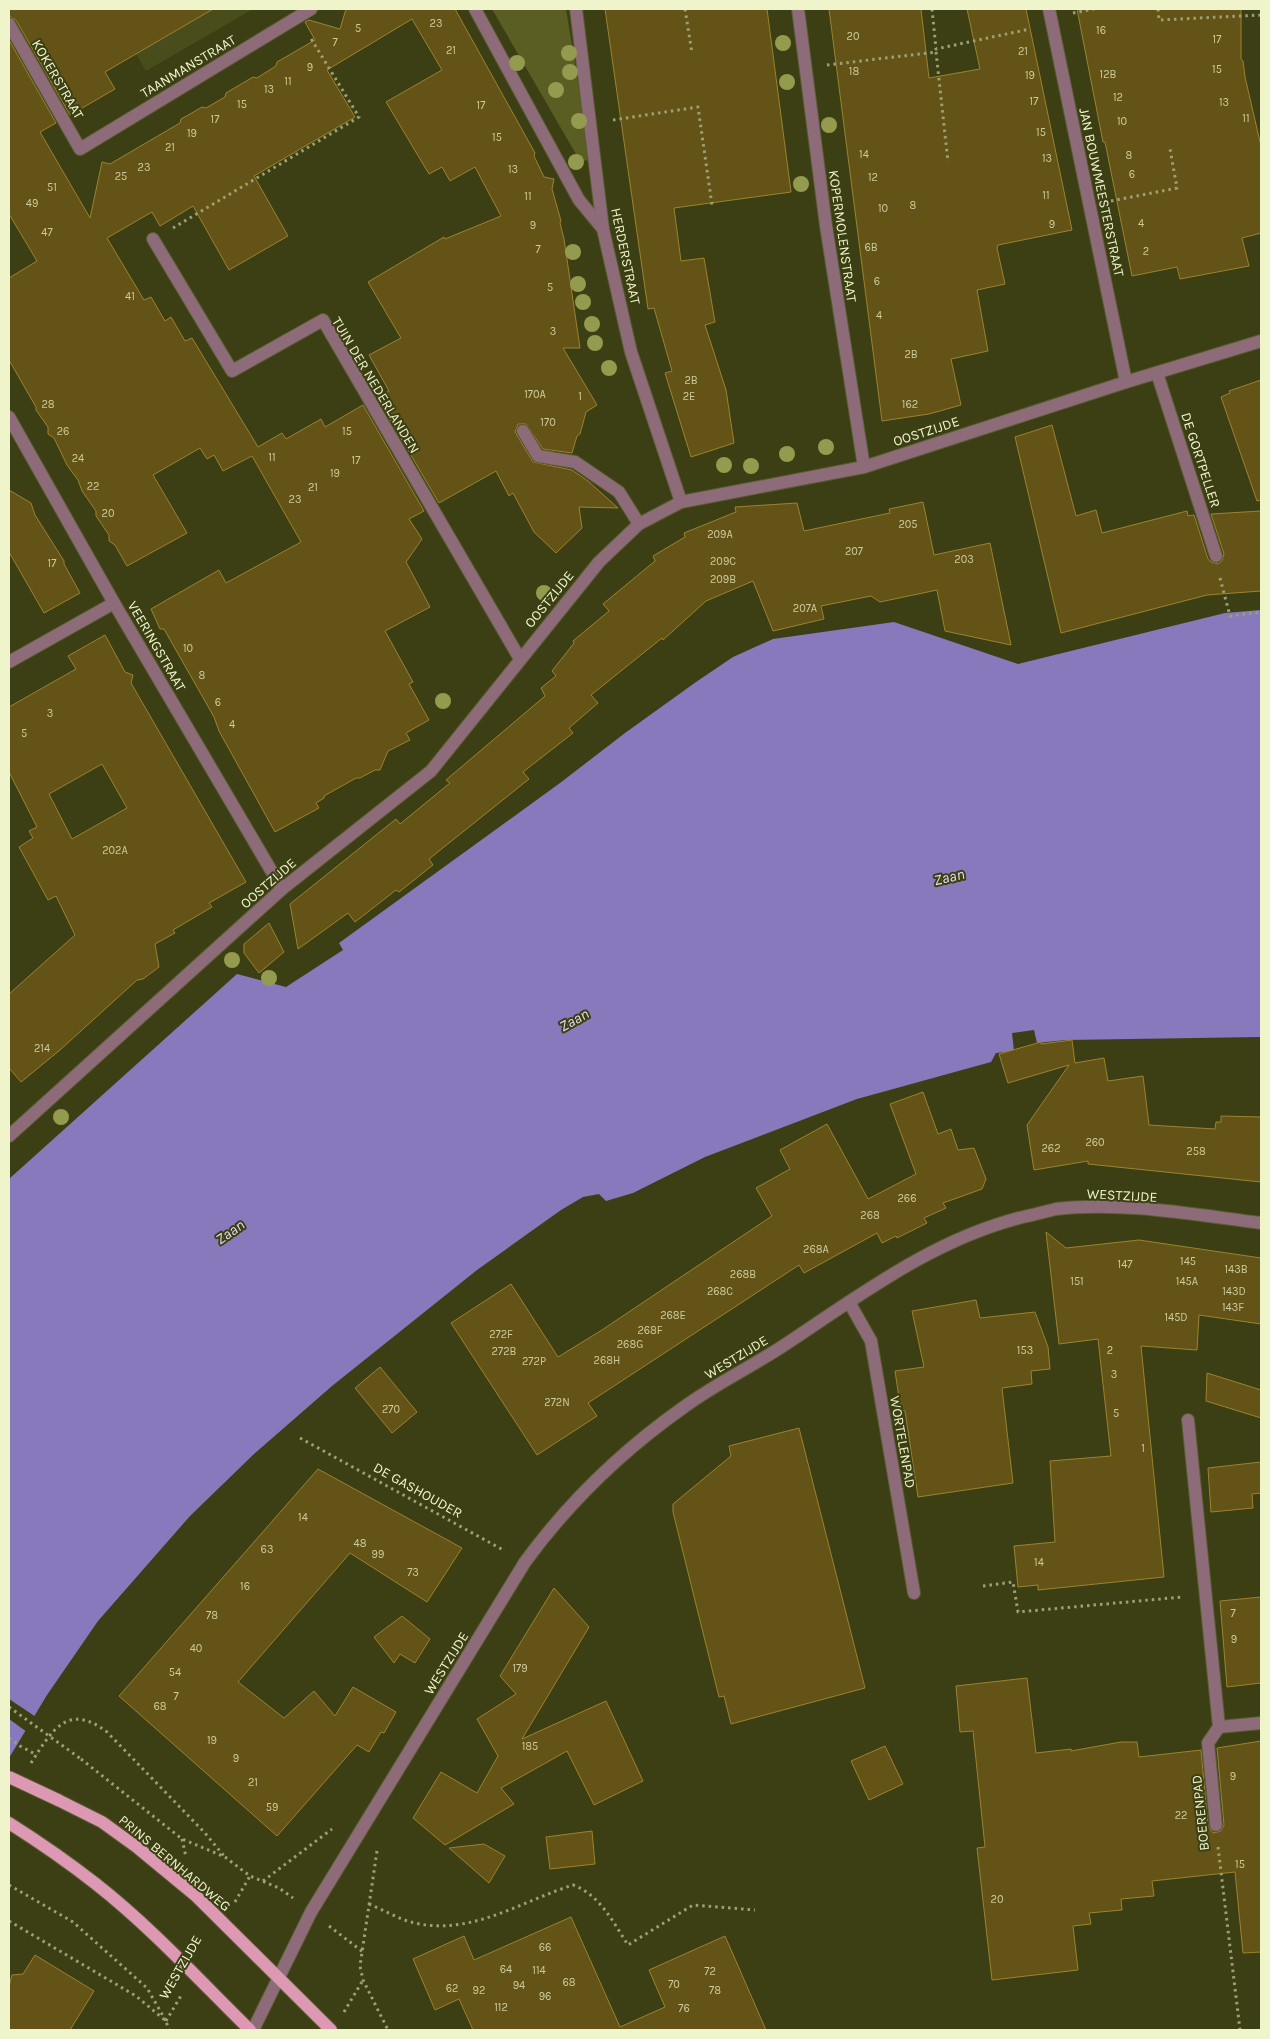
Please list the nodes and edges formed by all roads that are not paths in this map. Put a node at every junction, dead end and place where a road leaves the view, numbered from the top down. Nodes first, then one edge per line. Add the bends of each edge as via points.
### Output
1 (311, 9) edge
2 (475, 9) edge
3 (576, 9) edge
4 (798, 9) edge
5 (1049, 9) edge
6 (9, 24) edge
7 (80, 149) joint
8 (604, 229) junction
9 (153, 240) road end
10 (1261, 341) edge
11 (1157, 373) junction
12 (1126, 382) junction
13 (9, 417) edge
14 (523, 431) dead end
15 (864, 467) junction
16 (681, 502) junction
17 (639, 524) junction
18 (1216, 556) road end
19 (114, 603) junction
20 (520, 659) junction
21 (9, 662) edge
22 (282, 889) junction
23 (9, 1136) edge
24 (1261, 1222) edge
25 (849, 1302) junction
26 (1188, 1420) dead end
27 (914, 1593) dead end
28 (1261, 1723) edge
29 (1219, 1728) junction
30 (9, 1777) edge
31 (9, 1823) edge
32 (1216, 1825) road end
33 (279, 1981) junction
34 (252, 2030) edge
35 (331, 2030) edge

1 - 7 street, TAANMANSTRAAT
2 - 8 street via 579,200
3 - 8 street, HERDERSTRAAT
4 - 15 street, KOPERMOLENSTRAAT via 826,226
5 - 12 street, JAN BOUWMEESTERSTRAAT
6 - 7 street, KOKERSTRAAT
8 - 16 street, HERDERSTRAAT via 631,352
9 - 20 street, TUIN DER NEDERLANDEN via 232,371 323,320
10 - 11 street, OOSTZIJDE
11 - 12 street, OOSTZIJDE
11 - 18 street, DE GORTPELLER
12 - 15 street, OOSTZIJDE
13 - 19 street, VEERINGSTRAAT
14 - 17 street via 538,456 575,462 619,492
15 - 16 street, OOSTZIJDE
16 - 17 street, OOSTZIJDE
17 - 20 street, OOSTZIJDE via 599,562
19 - 21 street
19 - 22 street, VEERINGSTRAAT
20 - 22 street, OOSTZIJDE via 431,771
22 - 23 street, OOSTZIJDE
24 - 25 street, WESTZIJDE via 1107,1208 1055,1209 966,1234 928,1253
25 - 27 street, WORTELENPAD via 870,1342
25 - 33 street, WESTZIJDE via 684,1407 616,1460 562,1516 526,1562 312,1912
26 - 29 street
28 - 29 street
29 - 32 street, BOERENPAD via 1208,1742
30 - 33 main road, PRINS BERNHARDWEG, bridge via 102,1822 138,1848 224,1922
31 - 34 main road via 97,1885 164,1944
33 - 34 street, WESTZIJDE
33 - 35 main road, PRINS BERNHARDWEG

